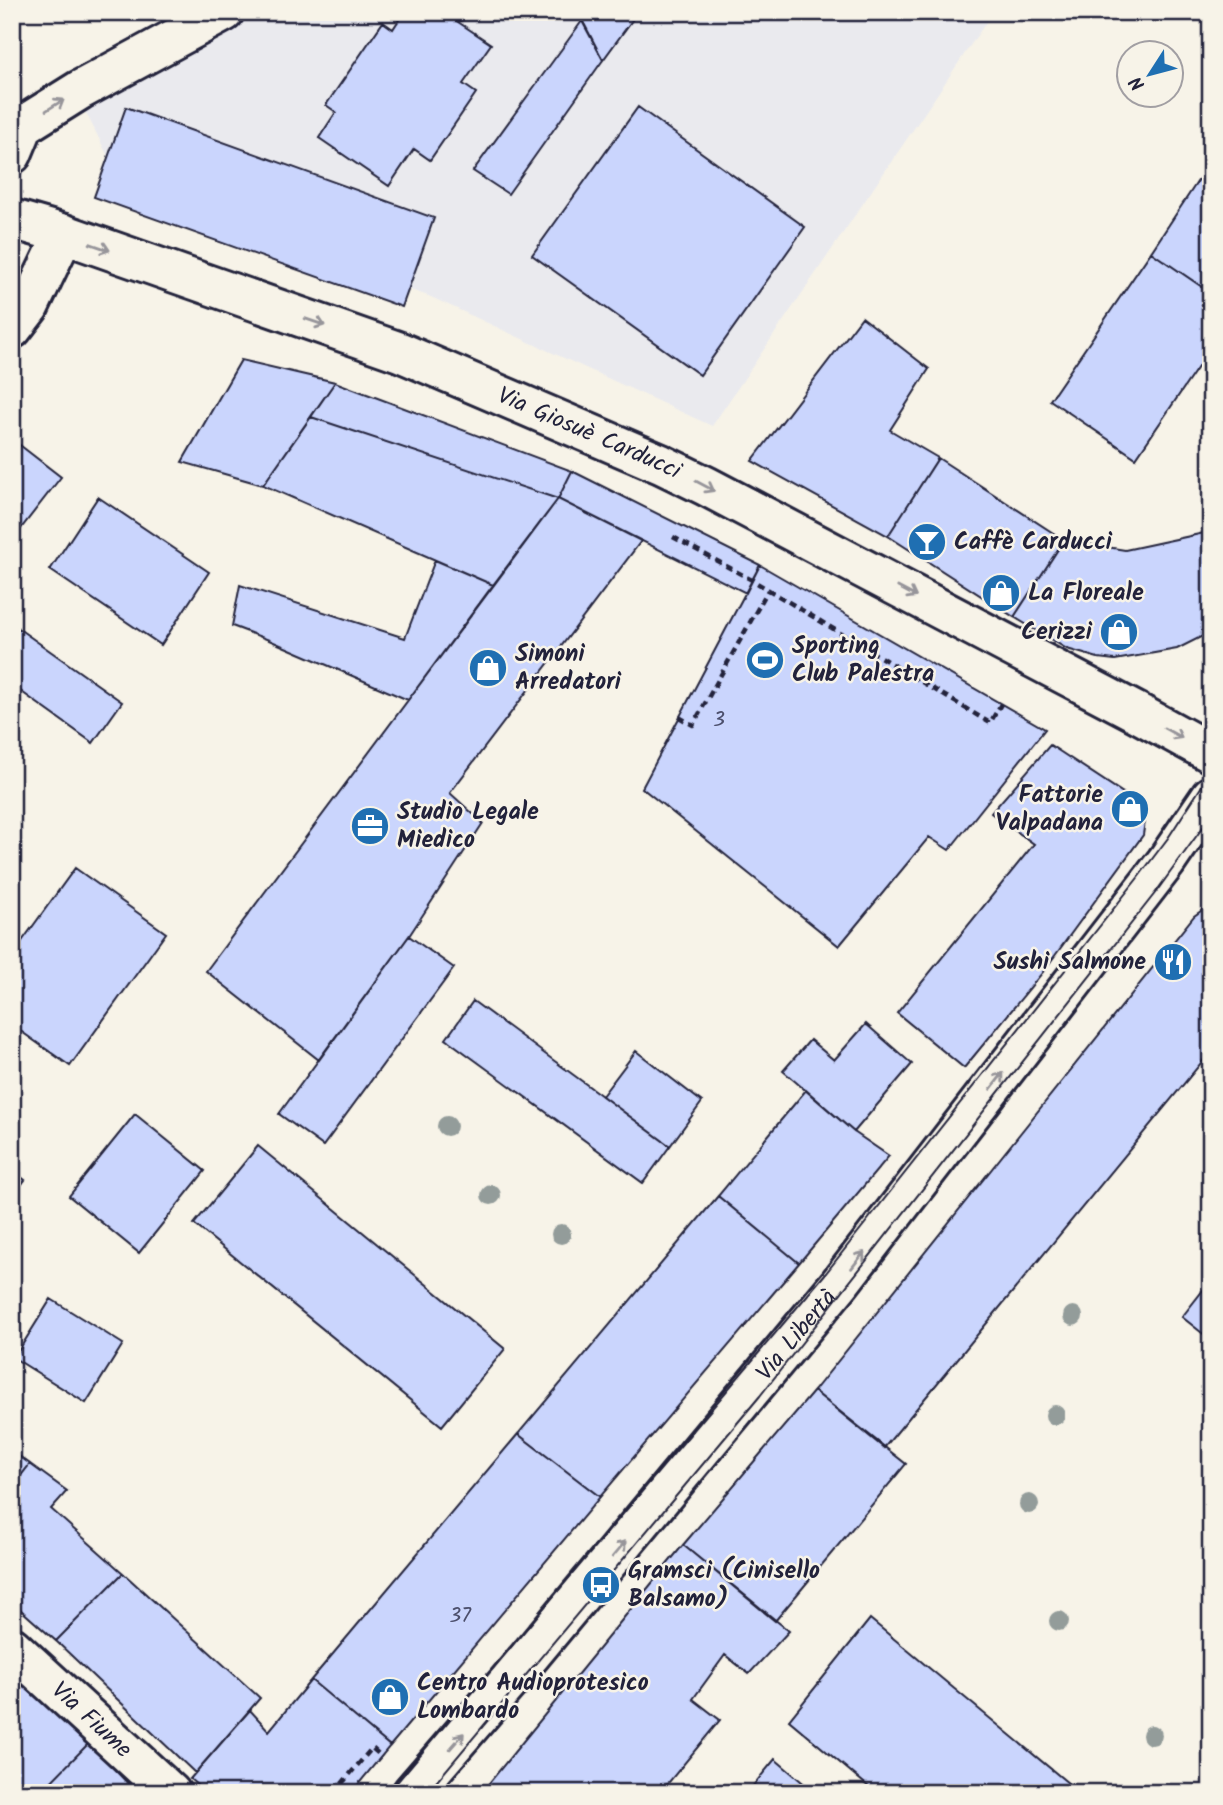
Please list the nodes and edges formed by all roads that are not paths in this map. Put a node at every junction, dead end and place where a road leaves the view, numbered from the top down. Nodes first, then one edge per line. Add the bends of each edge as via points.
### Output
1 (224, 12) edge
2 (12, 154) edge
3 (12, 219) edge
4 (64, 234) junction
5 (12, 329) edge
6 (1211, 753) edge
7 (1211, 796) edge
8 (12, 1647) edge
9 (171, 1793) edge
10 (412, 1793) edge

2 -> 1 street via 24,125
3 - 4 street, Via Giosuè Carducci
4 - 5 street via 29,307
4 -> 6 street, Via Giosuè Carducci via 400,352 661,464
10 -> 7 street, Via Libertà via 840,1283 1166,862
8 - 9 street, Via Fiume

